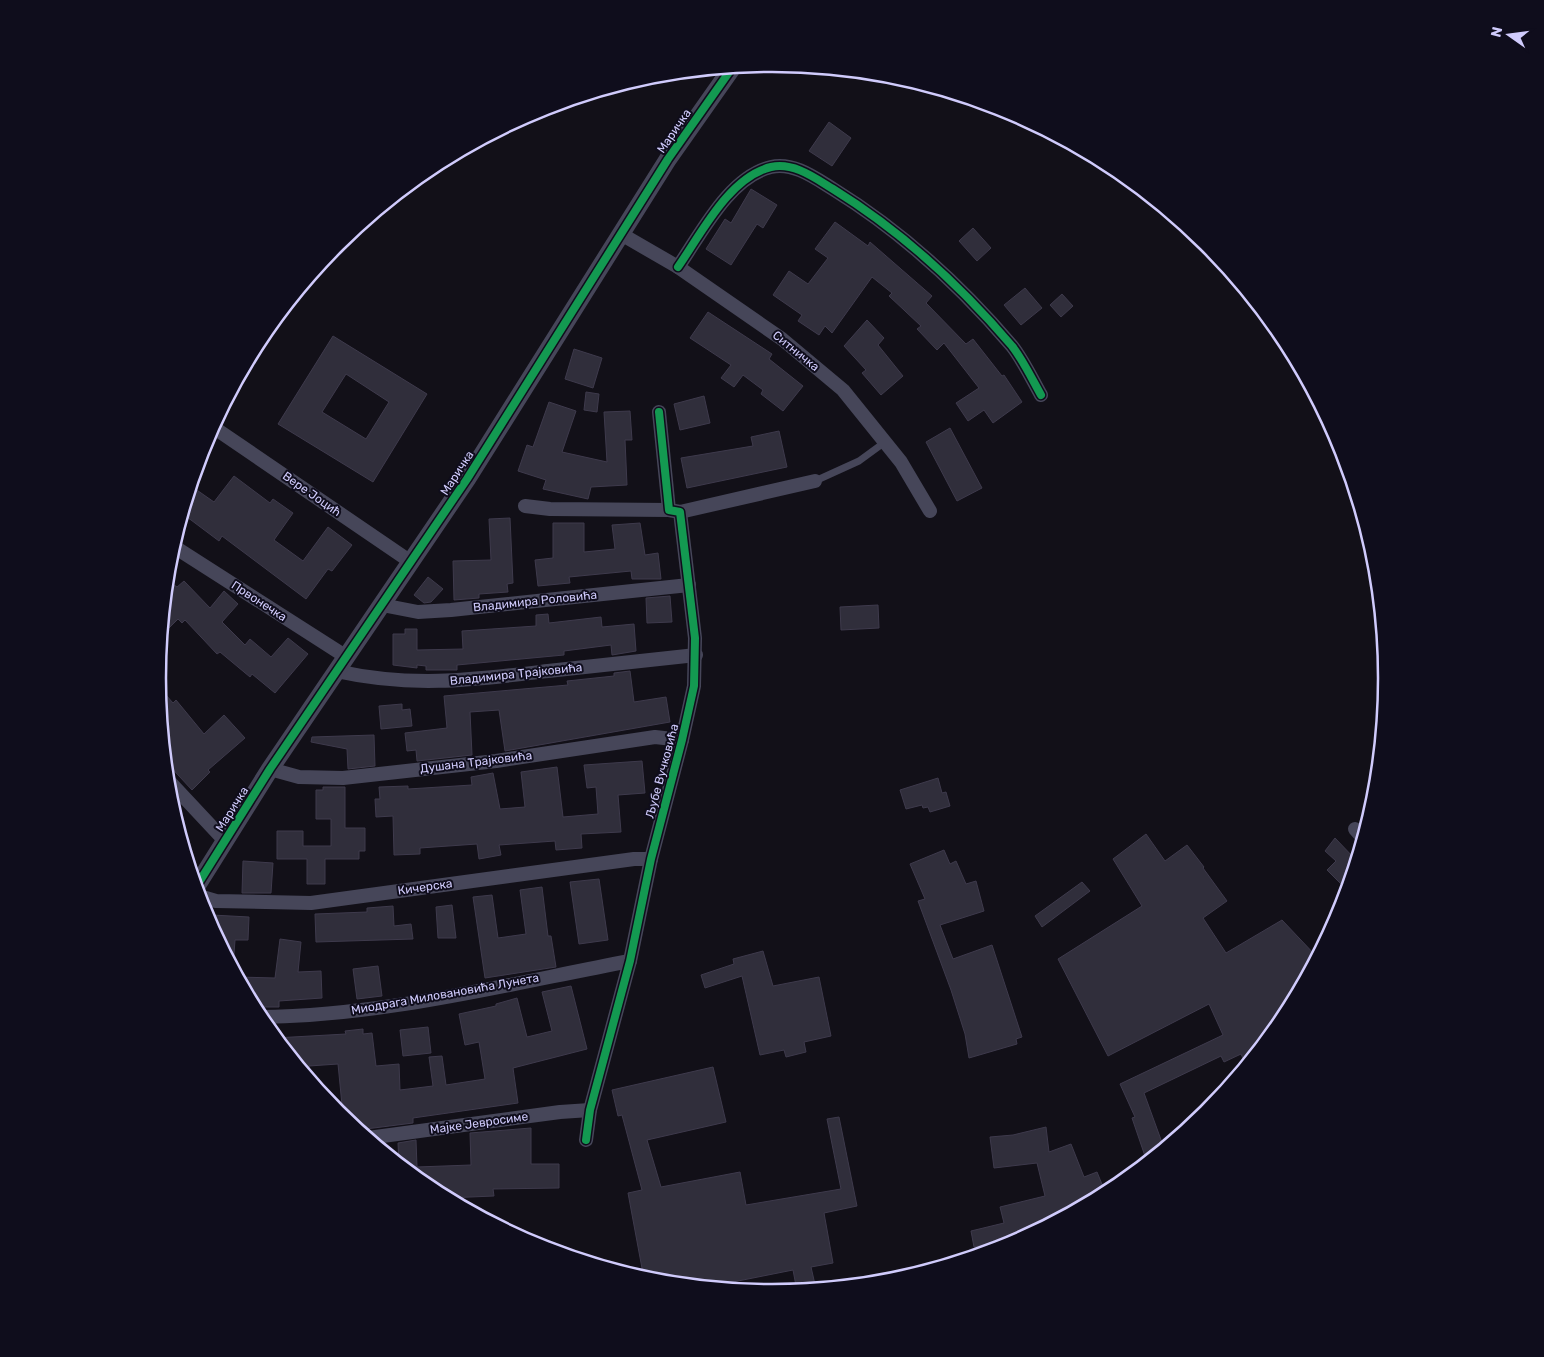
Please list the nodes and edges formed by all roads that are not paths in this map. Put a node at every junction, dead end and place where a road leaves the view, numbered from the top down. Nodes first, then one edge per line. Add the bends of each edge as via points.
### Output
1 (727, 74) edge
2 (620, 234) junction
3 (678, 267) junction
4 (1041, 395) dead end
5 (659, 412) dead end
6 (219, 431) edge
7 (885, 442) junction
8 (814, 481) joint
9 (525, 506) dead end
10 (674, 511) junction
11 (930, 511) dead end
12 (180, 551) edge
13 (411, 562) junction
14 (688, 585) junction
15 (382, 605) junction
16 (696, 654) junction
17 (341, 664) junction
18 (682, 740) junction
19 (270, 769) junction
20 (177, 789) edge
21 (225, 840) junction
22 (651, 859) junction
23 (201, 880) edge
24 (208, 899) edge
25 (630, 961) junction
26 (269, 1017) edge
27 (590, 1110) junction
28 (376, 1137) edge
29 (586, 1140) dead end

1 - 2 street, Маричка
2 - 3 street, Ситничка
2 - 13 street, Маричка via 467,479
3 - 4 street via 741,181 773,166 794,168 888,225 927,259 1013,348
3 - 7 street, Ситничка via 782,339 843,390
5 - 10 street, Љубе Вучковића
6 - 13 street, Вере Јоцић
7 - 8 lane via 859,461
7 - 11 street, Ситничка
8 - 10 street
9 - 10 street
10 - 14 street, Љубе Вучковића
12 - 17 street, Првонечка
13 - 15 street, Маричка
14 - 15 street, Владимира Роловића via 450,610 418,612
14 - 16 street, Љубе Вучковића
15 - 17 street, Маричка
16 - 17 street, Владимира Трајковића via 457,682 367,678
16 - 18 street, Љубе Вучковића via 694,686
17 - 19 street, Маричка
18 - 19 street, Душана Трајковића via 655,737 496,761 343,778 299,777
18 - 22 street, Љубе Вучковића
19 - 21 street, Маричка
20 - 21 street
21 - 23 street, Маричка
22 - 24 street, Кичерска via 311,903 216,902
22 - 25 street, Љубе Вучковића
25 - 26 street, Миодрага Миловановића Лунета via 416,1002 303,1016
25 - 27 street, Љубе Вучковића
27 - 28 street, Мајке Јевросиме
27 - 29 street, Љубе Вучковића

